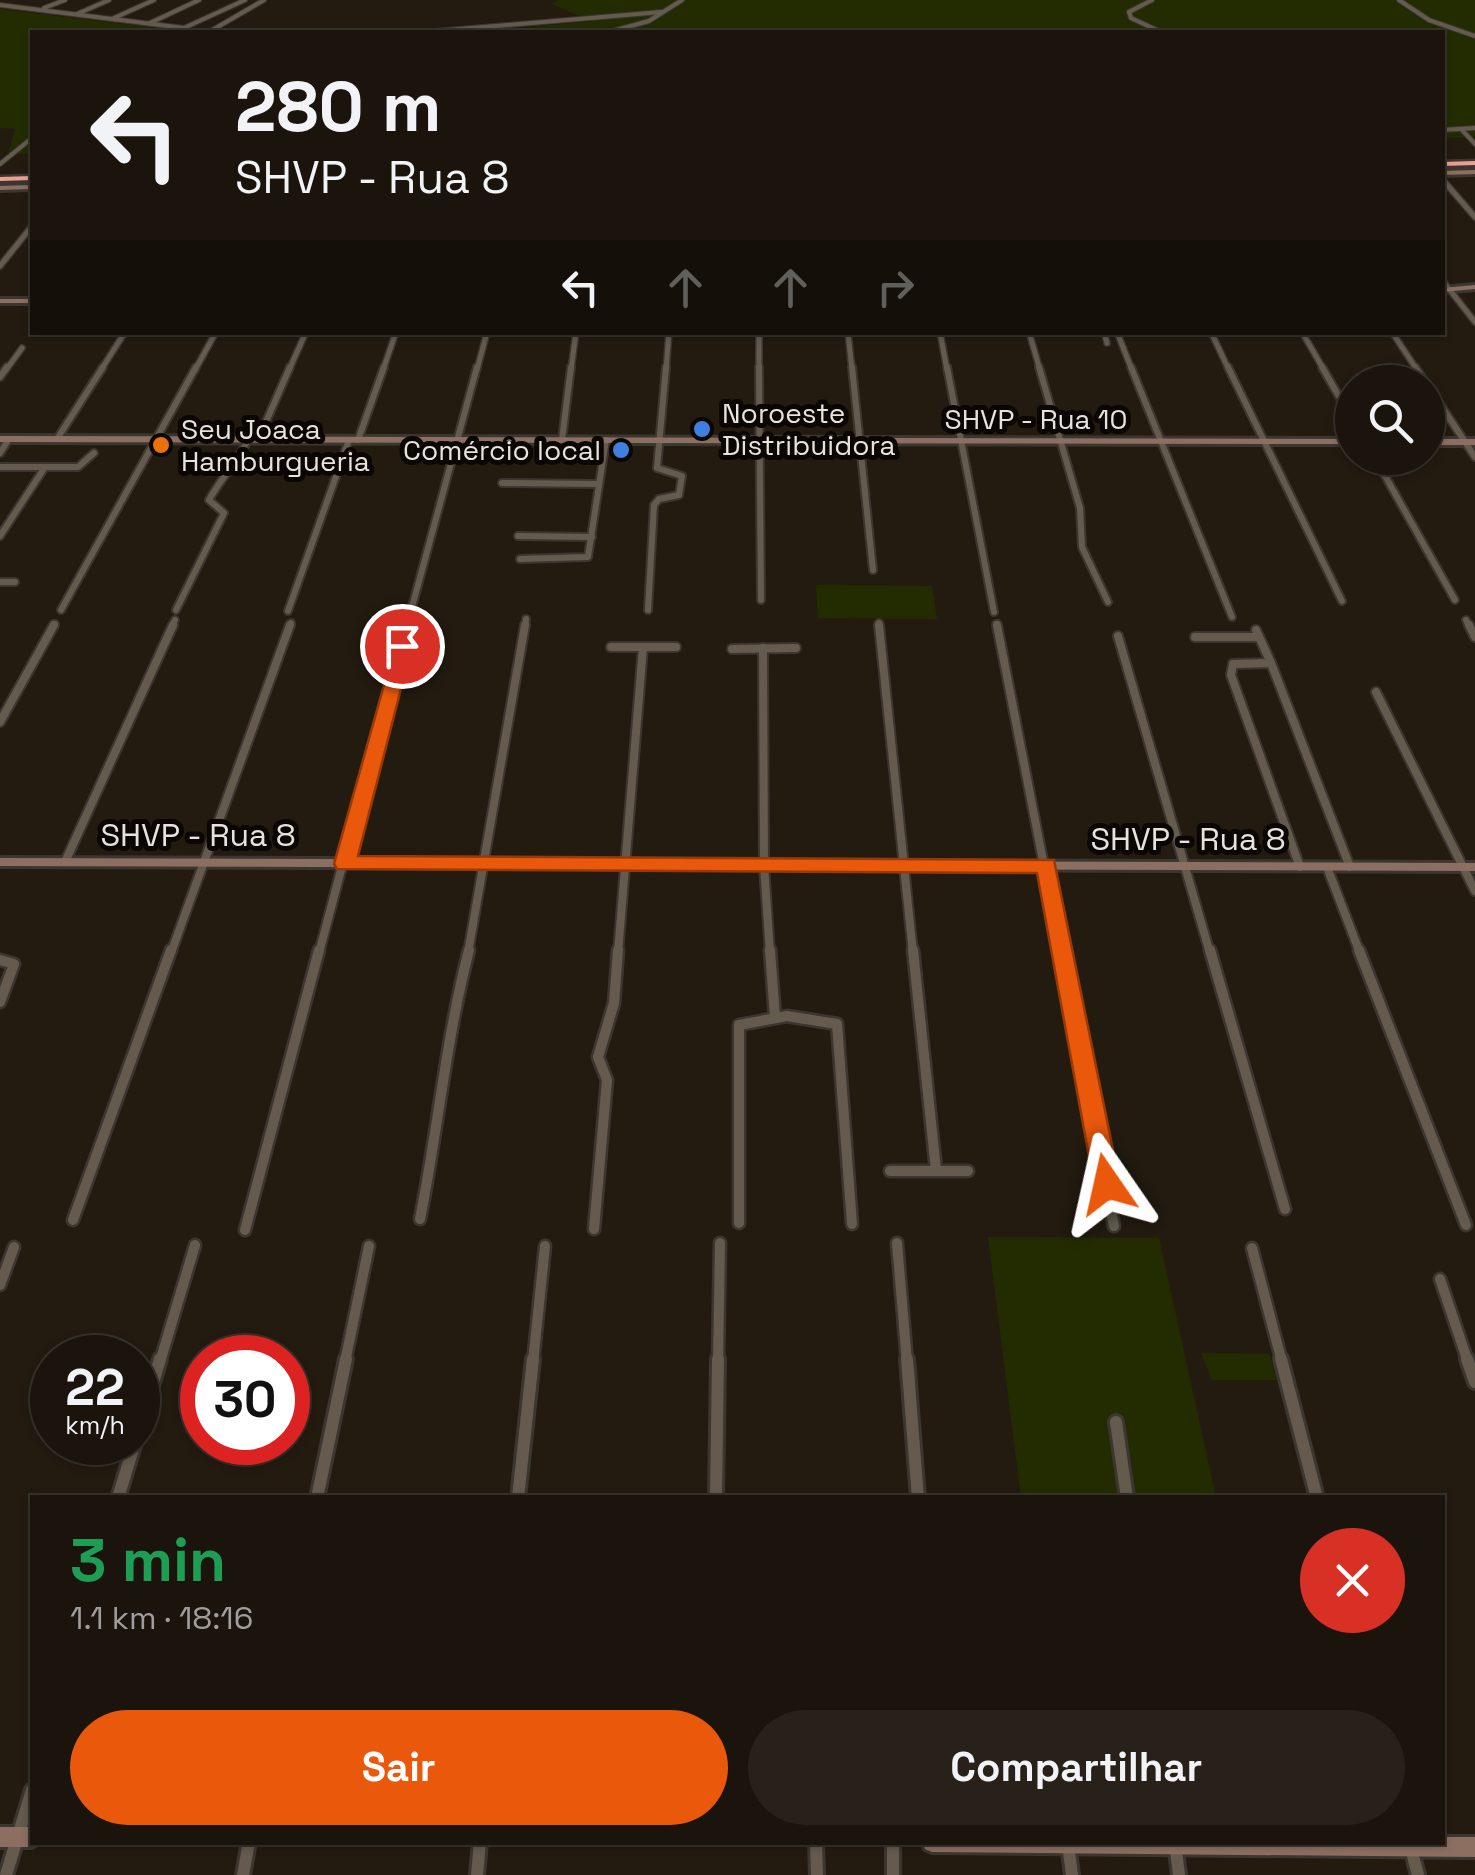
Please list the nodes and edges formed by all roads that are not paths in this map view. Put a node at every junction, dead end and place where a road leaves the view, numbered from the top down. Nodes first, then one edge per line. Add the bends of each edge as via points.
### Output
1 (19, 0) edge
2 (65, 0) edge
3 (109, 0) edge
4 (154, 0) edge
5 (199, 0) edge
6 (245, 0) edge
7 (264, 0) edge
8 (682, 0) edge
9 (1152, 0) edge
10 (1399, 0) edge
11 (2, 6) edge
12 (40, 10) junction
13 (660, 12) junction
14 (75, 15) junction
15 (112, 19) junction
16 (147, 24) junction
17 (212, 30) edge
18 (448, 30) edge
19 (617, 30) edge
20 (1158, 30) edge
21 (1475, 36) edge
22 (1475, 128) edge
23 (1461, 129) junction
24 (1445, 130) edge
25 (30, 140) edge
26 (1475, 144) edge
27 (1475, 161) edge
28 (1445, 162) edge
29 (0, 164) edge
30 (1475, 172) edge
31 (0, 176) edge
32 (30, 176) edge
33 (1445, 176) edge
34 (1445, 180) edge
35 (30, 187) edge
36 (0, 188) edge
37 (1475, 216) edge
38 (30, 228) edge
39 (0, 266) edge
40 (1475, 288) edge
41 (1446, 290) edge
42 (30, 301) edge
43 (1, 303) edge
44 (1475, 322) edge
45 (123, 335) edge
46 (214, 335) edge
47 (305, 335) edge
48 (395, 335) edge
49 (486, 335) edge
50 (576, 335) edge
51 (669, 335) edge
52 (759, 335) edge
53 (848, 335) edge
54 (941, 335) edge
55 (1030, 335) edge
56 (1212, 335) edge
57 (1304, 335) edge
58 (1394, 335) edge
59 (1119, 336) edge
60 (1106, 338) edge
61 (22, 348) dead end
62 (1414, 365) edge
63 (0, 377) edge
64 (1335, 390) edge
65 (1445, 409) edge
66 (4, 439) edge
67 (57, 439) junction
68 (157, 439) junction
69 (253, 440) junction
70 (354, 440) junction
71 (458, 440) junction
72 (562, 440) junction
73 (606, 440) junction
74 (660, 440) junction
75 (760, 441) junction
76 (860, 441) junction
77 (960, 441) junction
78 (1061, 441) junction
79 (1263, 441) junction
80 (1161, 442) junction
81 (1335, 442) edge
82 (1470, 442) edge
83 (0, 453) edge
84 (94, 453) dead end
85 (1475, 457) edge
86 (45, 466) junction
87 (0, 467) edge
88 (1385, 475) edge
89 (502, 483) dead end
90 (600, 484) junction
91 (0, 536) edge
92 (518, 536) dead end
93 (592, 537) junction
94 (520, 560) dead end
95 (872, 570) dead end
96 (0, 582) edge
97 (15, 582) dead end
98 (761, 600) dead end
99 (1455, 600) dead end
100 (1342, 601) dead end
101 (1108, 602) dead end
102 (61, 610) dead end
103 (648, 610) dead end
104 (288, 611) dead end
105 (411, 611) dead end
106 (994, 612) dead end
107 (1232, 617) dead end
108 (526, 619) dead end
109 (1466, 620) dead end
110 (407, 622) dead end
111 (291, 623) dead end
112 (55, 624) dead end
113 (879, 624) dead end
114 (996, 624) dead end
115 (1118, 636) dead end
116 (1194, 637) dead end
117 (1475, 637) edge
118 (676, 647) dead end
119 (611, 648) dead end
120 (642, 648) junction
121 (762, 648) junction
122 (796, 648) dead end
123 (732, 649) dead end
124 (1270, 663) junction
125 (1376, 692) dead end
126 (0, 722) edge
127 (0, 862) edge
128 (64, 862) junction
129 (205, 863) junction
130 (345, 864) junction
131 (487, 865) junction
132 (625, 865) junction
133 (905, 865) junction
134 (764, 866) junction
135 (1046, 866) junction
136 (1186, 867) junction
137 (1300, 867) junction
138 (1327, 867) junction
139 (1350, 867) junction
140 (1469, 867) edge
141 (1475, 891) edge
142 (0, 960) edge
143 (0, 1002) edge
144 (776, 1018) junction
145 (936, 1170) junction
146 (890, 1171) dead end
147 (968, 1171) dead end
148 (1285, 1209) dead end
149 (420, 1219) dead end
150 (73, 1220) dead end
151 (739, 1223) dead end
152 (852, 1224) dead end
153 (1466, 1225) dead end
154 (1114, 1226) dead end
155 (594, 1229) dead end
156 (244, 1230) dead end
157 (720, 1243) dead end
158 (897, 1243) dead end
159 (195, 1245) dead end
160 (369, 1246) dead end
161 (545, 1246) dead end
162 (14, 1247) dead end
163 (1252, 1248) dead end
164 (1440, 1278) dead end
165 (0, 1285) edge
166 (160, 1360) edge
167 (1475, 1382) edge
168 (1116, 1422) dead end
169 (128, 1465) edge
170 (119, 1495) edge
171 (318, 1495) edge
172 (518, 1495) edge
173 (716, 1495) edge
174 (918, 1495) edge
175 (1127, 1495) edge
176 (1316, 1495) edge
177 (30, 1796) edge
178 (17, 1837) edge
179 (248, 1845) edge
180 (480, 1845) edge
181 (816, 1845) edge
182 (893, 1845) edge
183 (1068, 1845) edge
184 (1175, 1845) edge
185 (1410, 1845) edge
186 (1475, 1847) edge
187 (6, 1875) edge
188 (243, 1875) edge
189 (476, 1875) edge
190 (818, 1875) edge
191 (892, 1875) edge
192 (1072, 1875) edge
193 (1179, 1875) edge
194 (1418, 1875) edge

1 - 11 street
2 - 12 street
3 - 14 street
4 - 15 street
5 - 16 street
6 - 16 street via 184,28
7 - 17 street
8 - 13 street
9 - 20 street via 1129,12
10 - 21 street via 1429,20
11 - 12 street
12 - 14 street
13 - 18 street
13 - 19 street
14 - 15 street
15 - 16 street
22 - 23 street
23 - 24 street
23 - 26 street
25 - 29 street
27 - 28 highway
30 - 33 street
31 - 32 highway
34 - 37 street
35 - 36 street
38 - 39 street
40 - 41 street
41 - 44 street
42 - 43 street
45 - 67 street
46 - 68 street
47 - 69 street
48 - 70 street
49 - 71 street
50 - 72 street
51 - 74 street
52 - 75 street
53 - 76 street
54 - 77 street
55 - 78 street
56 - 79 street
57 - 64 street
58 - 62 street
59 - 60 street
59 - 80 street
61 - 63 street
65 - 82 street
66 - 67 street, SHVP - Rua 10
66 - 83 street
67 - 68 street, SHVP - Rua 10
68 - 69 street, SHVP - Rua 10
68 - 102 street
69 - 70 street, SHVP - Rua 10
69 - 128 street via 209,500 224,513 106,757
70 - 71 street, SHVP - Rua 10
70 - 104 street
71 - 72 street, SHVP - Rua 10
71 - 105 street
72 - 73 street, SHVP - Rua 10
73 - 74 street, SHVP - Rua 10
73 - 90 street
74 - 75 street, SHVP - Rua 10
74 - 103 street via 658,470 682,476 679,495 654,505
75 - 76 street, SHVP - Rua 10
75 - 98 street
76 - 77 street, SHVP - Rua 10
76 - 95 street
77 - 78 street, SHVP - Rua 10
77 - 106 street
78 - 80 street, SHVP - Rua 10
78 - 101 street via 1080,508 1082,547
79 - 80 street, SHVP - Rua 10
79 - 81 street, SHVP - Rua 10
79 - 100 street
80 - 107 street
82 - 85 street
84 - 86 street via 85,465
86 - 87 street
86 - 91 street
88 - 99 street
89 - 90 street
90 - 93 street
92 - 93 street
93 - 94 street via 585,559
96 - 97 street
108 - 131 street
109 - 117 street
110 - 130 street
111 - 129 street
112 - 126 street
113 - 133 street
114 - 135 street
115 - 136 street
116 - 124 street via 1257,633
118 - 120 street
119 - 120 street
120 - 132 street
121 - 122 street
121 - 123 street
121 - 134 street
124 - 137 street via 1229,670
124 - 139 street
125 - 140 street
127 - 128 street, SHVP - Rua 8
128 - 129 street, SHVP - Rua 8
129 - 130 street, SHVP - Rua 8
129 - 150 street
130 - 131 street, SHVP - Rua 8
130 - 156 street
131 - 132 street, SHVP - Rua 8
131 - 149 street via 448,1032 442,1110
132 - 134 street, SHVP - Rua 8
132 - 155 street via 614,1003 598,1056 607,1080
133 - 134 street, SHVP - Rua 8
133 - 135 street, SHVP - Rua 8
133 - 145 street
134 - 144 street
135 - 136 street, SHVP - Rua 8
135 - 154 street
136 - 137 street, SHVP - Rua 8
136 - 148 street
137 - 138 street, SHVP - Rua 8
138 - 139 street, SHVP - Rua 8
138 - 153 street
139 - 140 street, SHVP - Rua 8
140 - 141 street
142 - 143 street via 14,968
144 - 151 street via 747,1018 739,1025
144 - 152 street via 836,1024
145 - 146 street
145 - 147 street
157 - 173 street
158 - 174 street
159 - 166 street
160 - 171 street
161 - 172 street
162 - 165 street
163 - 176 street
164 - 167 street
168 - 175 street
169 - 170 street
177 - 178 street
178 - 187 street
179 - 188 street
180 - 189 street
181 - 190 street
182 - 191 street
183 - 192 street
184 - 193 street
185 - 186 street
185 - 194 street

